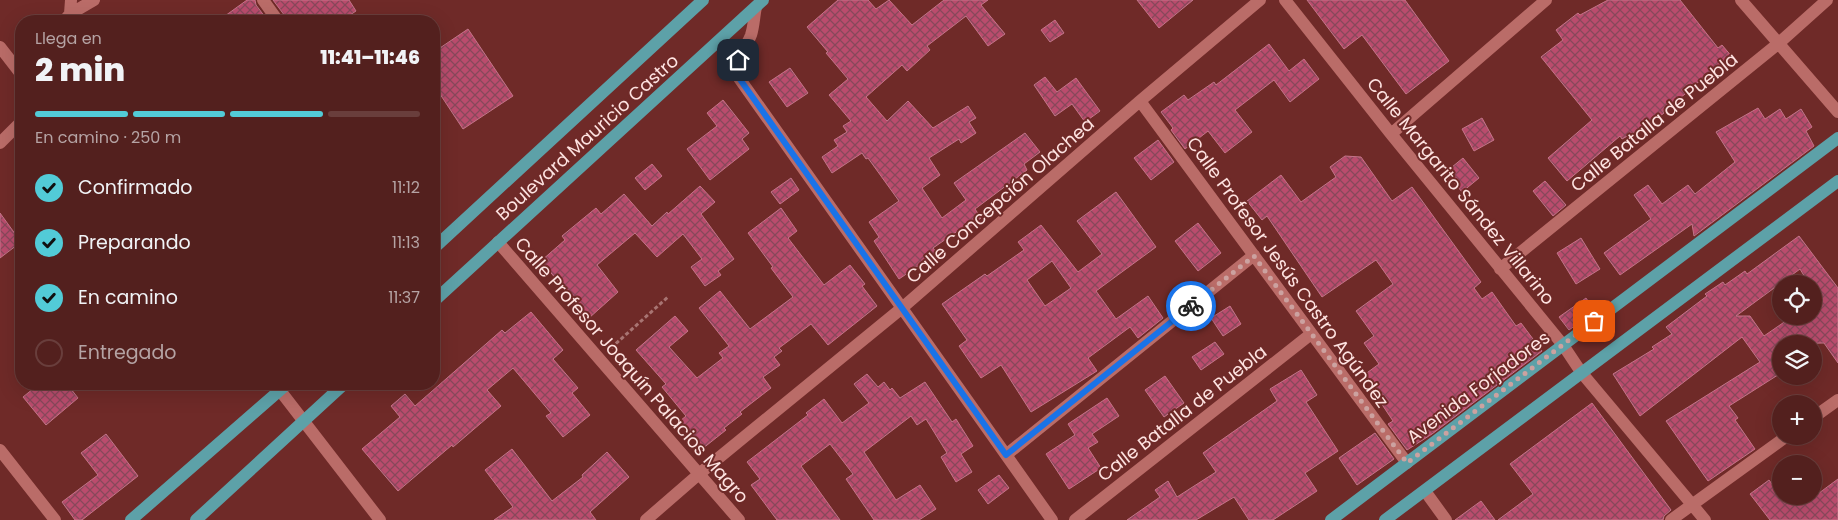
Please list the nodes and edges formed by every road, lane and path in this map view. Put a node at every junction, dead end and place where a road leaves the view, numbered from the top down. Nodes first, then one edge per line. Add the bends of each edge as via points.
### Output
1 (71, 0) edge
2 (94, 0) edge
3 (263, 0) edge
4 (702, 0) edge
5 (1260, 0) edge
6 (1285, 0) edge
7 (1546, 0) edge
8 (1741, 0) edge
9 (1827, 0) edge
10 (760, 4) edge
11 (68, 15) edge
12 (72, 15) edge
13 (274, 15) edge
14 (1778, 43) junction
15 (0, 47) edge
16 (15, 65) edge
17 (1140, 101) junction
18 (1838, 112) edge
19 (15, 128) edge
20 (1391, 134) junction
21 (1838, 138) edge
22 (0, 143) edge
23 (1838, 181) edge
24 (440, 238) edge
25 (498, 242) junction
26 (1254, 256) junction
27 (1500, 269) junction
28 (440, 295) edge
29 (669, 296) dead end
30 (902, 308) junction
31 (1311, 334) junction
32 (1563, 345) junction
33 (599, 358) junction
34 (1581, 372) junction
35 (277, 390) edge
36 (284, 390) edge
37 (337, 390) edge
38 (1838, 400) edge
39 (1822, 411) edge
40 (303, 421) junction
41 (1774, 445) edge
42 (0, 450) edge
43 (1006, 455) junction
44 (1407, 463) junction
45 (699, 474) junction
46 (1425, 490) junction
47 (1692, 504) junction
48 (55, 520) edge
49 (131, 520) edge
50 (196, 520) edge
51 (380, 520) edge
52 (646, 520) edge
53 (739, 520) edge
54 (1052, 520) edge
55 (1075, 520) edge
56 (1331, 520) edge
57 (1385, 520) edge
58 (1446, 520) edge
59 (1671, 520) edge
60 (1705, 520) edge

1 - 11 street
2 - 12 street
3 - 13 street
4 - 24 main road, Boulevard Mauricio Castro
5 - 17 street, Calle Concepción Olachea
6 - 20 street, Calle Margarito Sández Villarino
7 - 20 street
8 - 14 street
9 - 14 street, Calle Batalla de Puebla
10 - 25 main road, Boulevard Mauricio Castro
10 - 30 street via 751,34 738,60 739,78
14 - 18 street
14 - 27 street, Calle Batalla de Puebla
15 - 16 street
17 - 26 street, Calle Profesor Jesús Castro Agúndez
17 - 30 street, Calle Concepción Olachea
19 - 22 street
20 - 27 street, Calle Margarito Sández Villarino
21 - 32 main road, Avenida Forjadores
23 - 34 main road
25 - 28 main road, Boulevard Mauricio Castro
25 - 33 street, Calle Profesor Joaquín Palacios Magro
26 - 31 street, Calle Profesor Jesús Castro Agúndez
26 - 43 street
27 - 32 street, Calle Margarito Sández Villarino
29 - 33 path
30 - 43 street
30 - 45 street, Calle Concepción Olachea
31 - 44 street, Calle Profesor Jesús Castro Agúndez
31 - 55 street, Calle Batalla de Puebla
32 - 34 street, Calle Margarito Sández Villarino
32 - 44 main road, Avenida Forjadores
33 - 45 street, Calle Profesor Joaquín Palacios Magro
34 - 46 main road
34 - 47 street, Calle Margarito Sández Villarino
35 - 49 main road
36 - 40 street
37 - 40 main road
38 - 39 street
40 - 50 main road
40 - 51 street
41 - 47 street
42 - 48 street
43 - 54 street
44 - 56 main road, Avenida Forjadores
45 - 52 street, Calle Concepción Olachea
45 - 53 street, Calle Profesor Joaquín Palacios Magro
46 - 57 main road
46 - 58 street
47 - 59 street
47 - 60 street, Calle Margarito Sández Villarino

